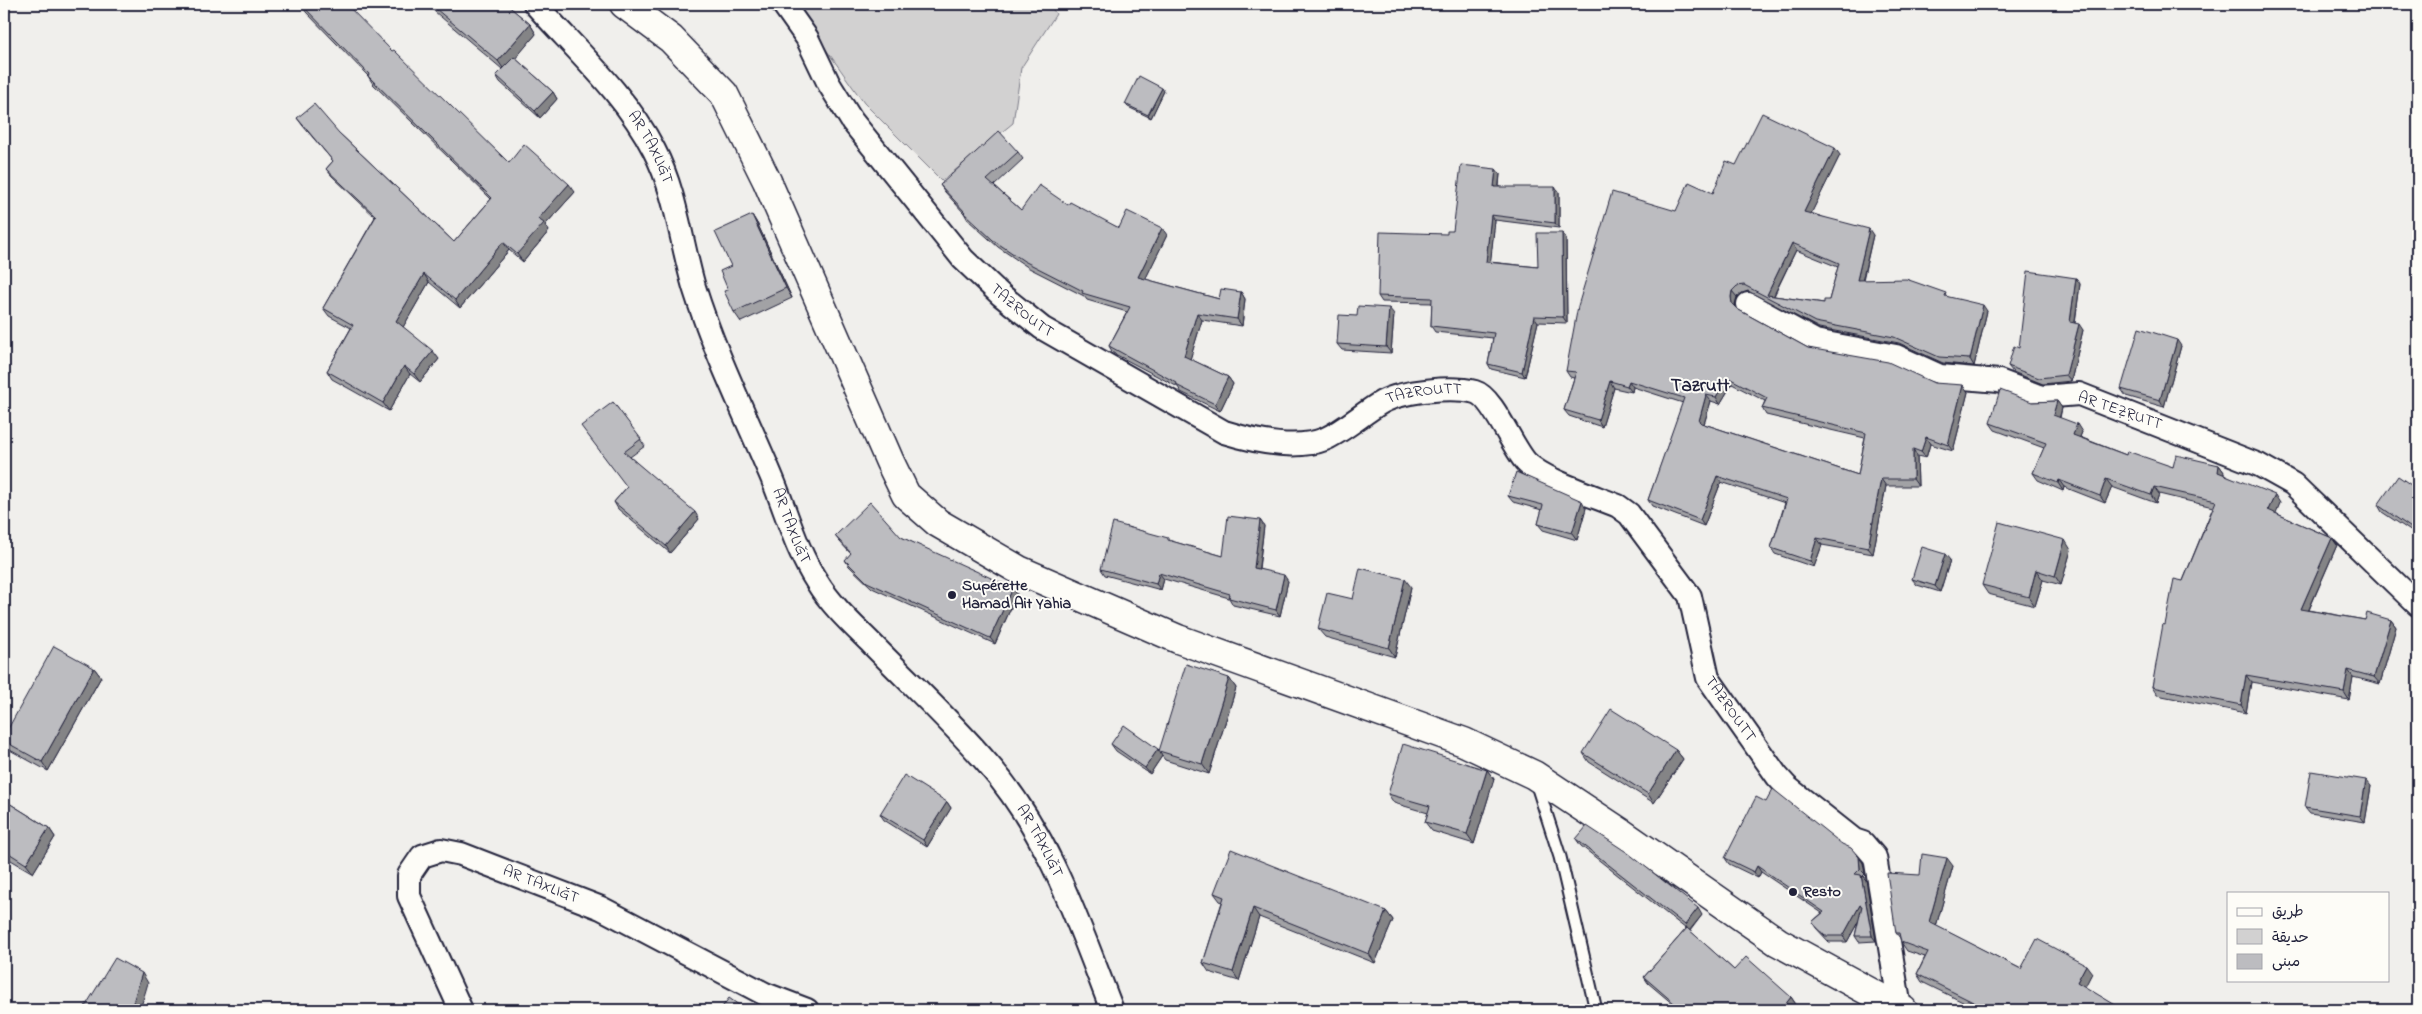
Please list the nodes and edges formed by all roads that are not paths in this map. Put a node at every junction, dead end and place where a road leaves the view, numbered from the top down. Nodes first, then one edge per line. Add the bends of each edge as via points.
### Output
1 (535, 4) edge
2 (624, 4) edge
3 (783, 4) edge
4 (1748, 304) dead end
5 (2418, 605) edge
6 (1534, 775) junction
7 (1902, 1009) edge
8 (462, 1010) edge
9 (807, 1010) edge
10 (1112, 1010) edge
11 (1596, 1010) edge

1 - 10 street, AR TAXLIǦT via 626,106 657,155 705,318 798,548 818,585 846,618 988,763 1020,806 1050,856
2 - 6 main road via 671,39 724,94 767,181 898,479 906,495 938,523 1019,570 1178,639 1464,742
3 - 7 street, TAZROUTT via 807,38 852,121 963,259 1042,328 1224,432 1247,439 1297,444 1324,439 1384,401 1408,393 1461,390 1478,393 1488,403 1518,452 1536,471 1618,506 1629,514 1690,596 1708,678 1777,776 1854,840 1863,843 1875,857
4 - 5 street, AR TEẒṚUTT via 1815,341 1896,356 1940,376 1999,381 2041,397 2079,394 2259,465 2293,484
6 - 7 main road via 1778,942
6 - 11 lane via 1560,858
8 - 9 street, AR TAXLIǦT via 409,896 409,875 422,856 441,850 462,854 601,908 765,994

